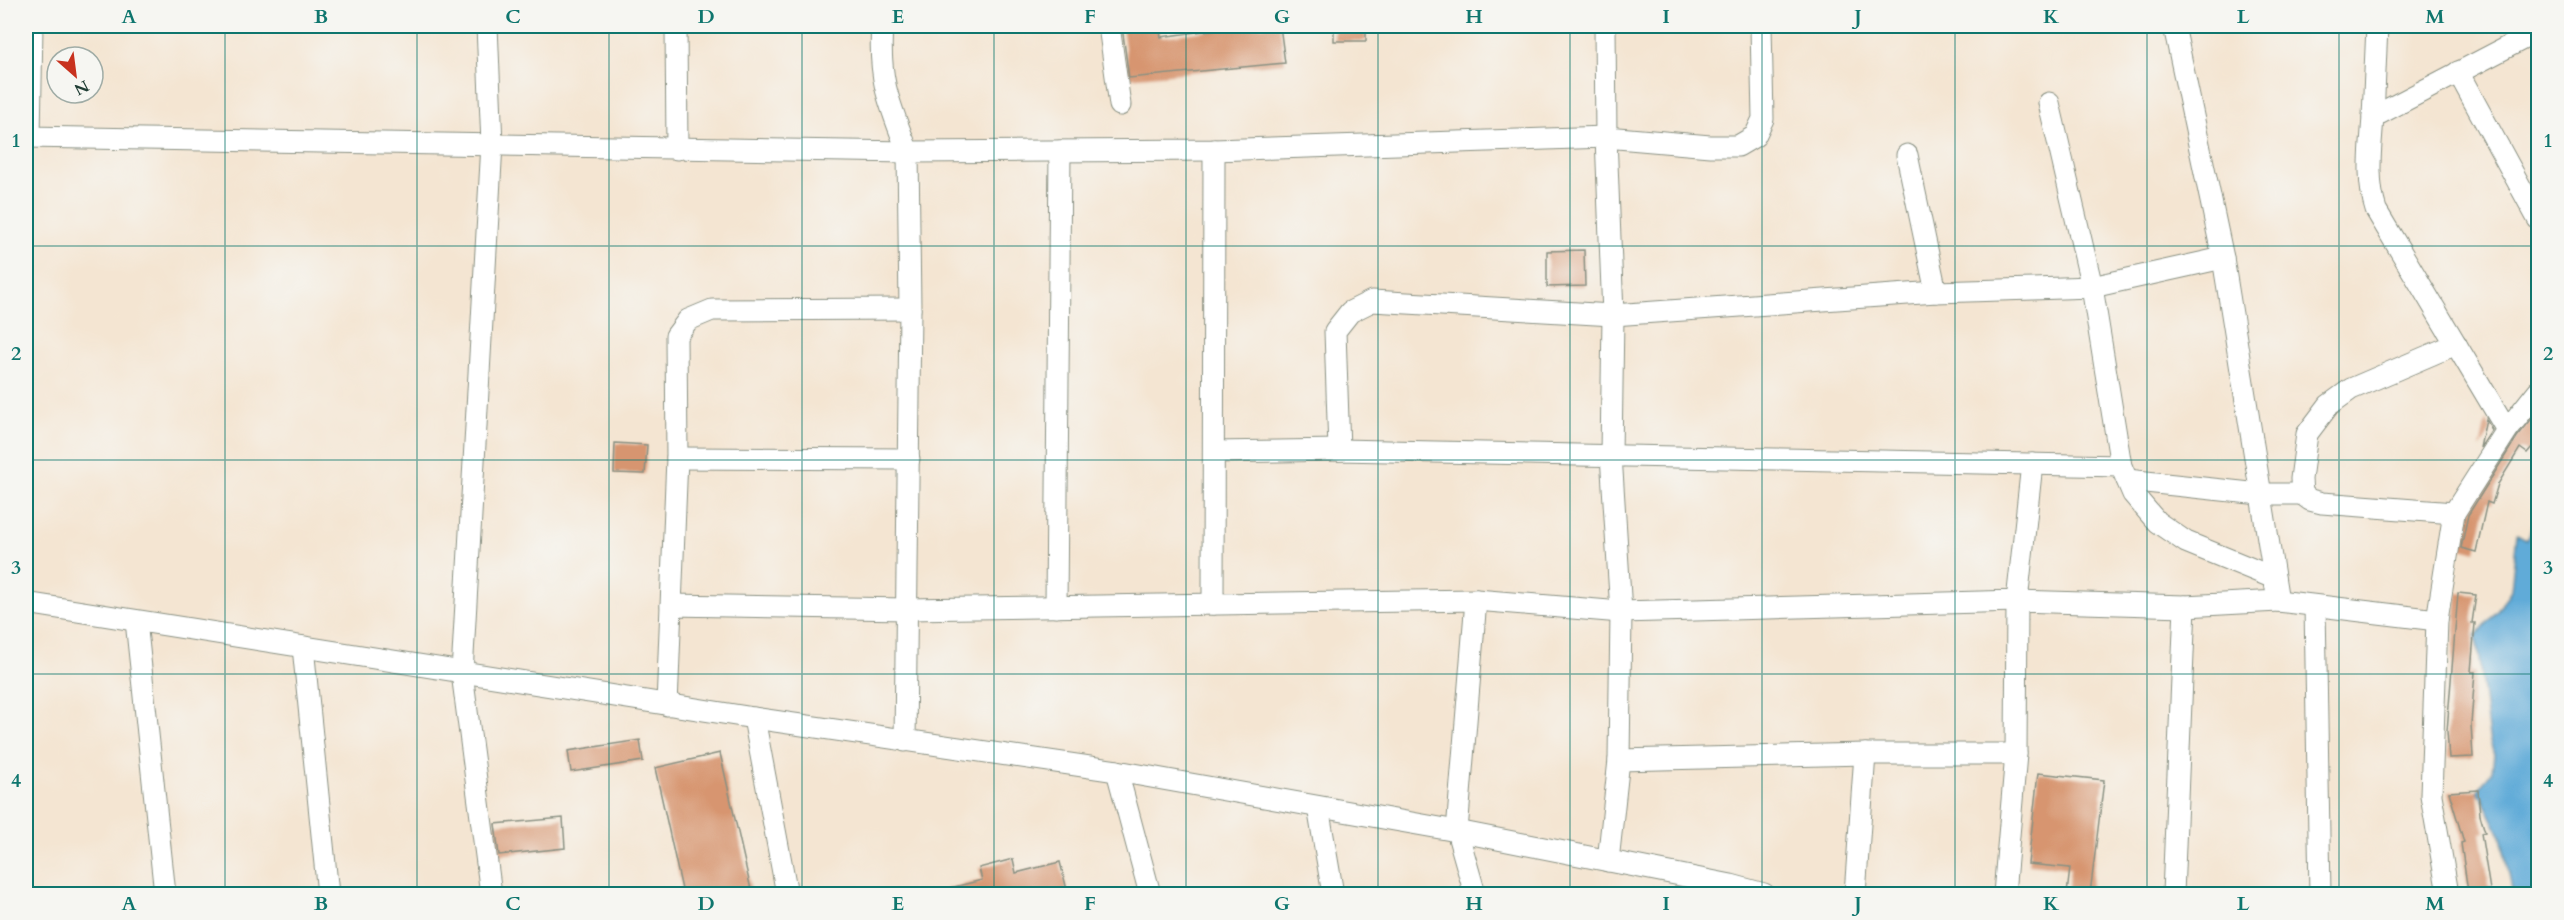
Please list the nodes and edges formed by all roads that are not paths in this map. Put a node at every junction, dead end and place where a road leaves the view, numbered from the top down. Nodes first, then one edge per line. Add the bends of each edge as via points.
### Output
1 (32, 26) edge
2 (487, 26) edge
3 (676, 26) edge
4 (882, 26) edge
5 (1109, 26) edge
6 (1605, 26) edge
7 (1761, 26) edge
8 (2174, 26) edge
9 (2377, 26) edge
10 (2538, 31) edge
11 (2458, 72) junction
12 (2049, 103) dead end
13 (1120, 105) dead end
14 (2373, 117) junction
15 (28, 137) edge
16 (1606, 137) junction
17 (492, 144) junction
18 (677, 149) junction
19 (1214, 150) junction
20 (1060, 151) junction
21 (908, 152) junction
22 (1907, 155) dead end
23 (2538, 219) edge
24 (2223, 258) junction
25 (2092, 287) junction
26 (1936, 292) junction
27 (910, 309) junction
28 (1613, 315) junction
29 (2456, 344) junction
30 (2538, 391) edge
31 (2507, 430) junction
32 (1339, 450) junction
33 (1215, 452) junction
34 (1611, 455) junction
35 (677, 458) junction
36 (909, 459) junction
37 (2032, 464) junction
38 (2124, 473) junction
39 (2260, 494) junction
40 (2302, 494) junction
41 (2454, 513) junction
42 (2274, 578) junction
43 (1476, 600) junction
44 (2017, 601) junction
45 (2278, 601) junction
46 (26, 603) edge
47 (1213, 604) junction
48 (671, 605) junction
49 (2185, 606) junction
50 (2315, 606) junction
51 (1056, 607) junction
52 (907, 609) junction
53 (1621, 612) junction
54 (2437, 620) junction
55 (136, 621) junction
56 (303, 647) junction
57 (462, 673) junction
58 (667, 705) junction
59 (754, 718) junction
60 (905, 741) junction
61 (1865, 754) junction
62 (2016, 754) junction
63 (1619, 760) junction
64 (1117, 771) junction
65 (1318, 807) junction
66 (1457, 831) junction
67 (1608, 861) junction
68 (1732, 890) edge
69 (165, 894) edge
70 (328, 894) edge
71 (491, 894) edge
72 (787, 894) edge
73 (1150, 894) edge
74 (1333, 894) edge
75 (1475, 894) edge
76 (1764, 894) edge
77 (1855, 894) edge
78 (2004, 894) edge
79 (2174, 894) edge
80 (2320, 894) edge
81 (2448, 894) edge

1 - 15 street
2 - 17 street
3 - 18 street
4 - 21 street via 879,60 885,91
5 - 13 street
6 - 16 street
7 - 16 street via 1763,119 1755,136 1738,146
8 - 24 street
9 - 14 street
10 - 11 street
11 - 14 street
11 - 23 street
12 - 25 street
14 - 29 street via 2369,176 2376,210
15 - 17 street
16 - 19 street
16 - 28 street
17 - 18 street
17 - 57 street
18 - 21 street
19 - 20 street
19 - 33 street
20 - 21 street
20 - 51 street
21 - 27 street
22 - 26 street
24 - 25 street
24 - 39 street
25 - 26 street
25 - 38 street
26 - 28 street
27 - 35 street via 712,310 688,320 676,336
27 - 36 street
28 - 32 street via 1372,301 1350,312 1335,331
28 - 34 street
29 - 31 street
29 - 40 street via 2351,389 2329,405 2307,434
30 - 31 street
31 - 41 street
32 - 33 street
32 - 34 street
33 - 47 street
34 - 37 street
34 - 53 street
35 - 36 street
35 - 48 street
36 - 52 street
37 - 38 street
37 - 44 street
38 - 39 street
38 - 42 street via 2133,494 2157,522 2186,542
39 - 40 street
39 - 42 street
40 - 41 street via 2322,503
41 - 54 street
42 - 45 street
43 - 47 street
43 - 53 street
43 - 66 street
44 - 49 street
44 - 53 street
44 - 62 street
45 - 49 street
45 - 50 street
46 - 55 street
47 - 51 street
48 - 52 street
48 - 58 street
49 - 79 street
50 - 54 street
50 - 80 street
51 - 52 street
52 - 60 street
53 - 63 street
54 - 81 street via 2431,795
55 - 56 street
55 - 69 street
56 - 57 street
56 - 70 street
57 - 58 street
57 - 71 street
58 - 59 street
59 - 60 street
59 - 72 street
60 - 64 street
61 - 62 street
61 - 63 street
61 - 77 street
62 - 78 street
63 - 67 street
64 - 65 street
64 - 73 street
65 - 66 street
65 - 74 street
66 - 67 street
66 - 75 street
67 - 68 street
68 - 76 street

